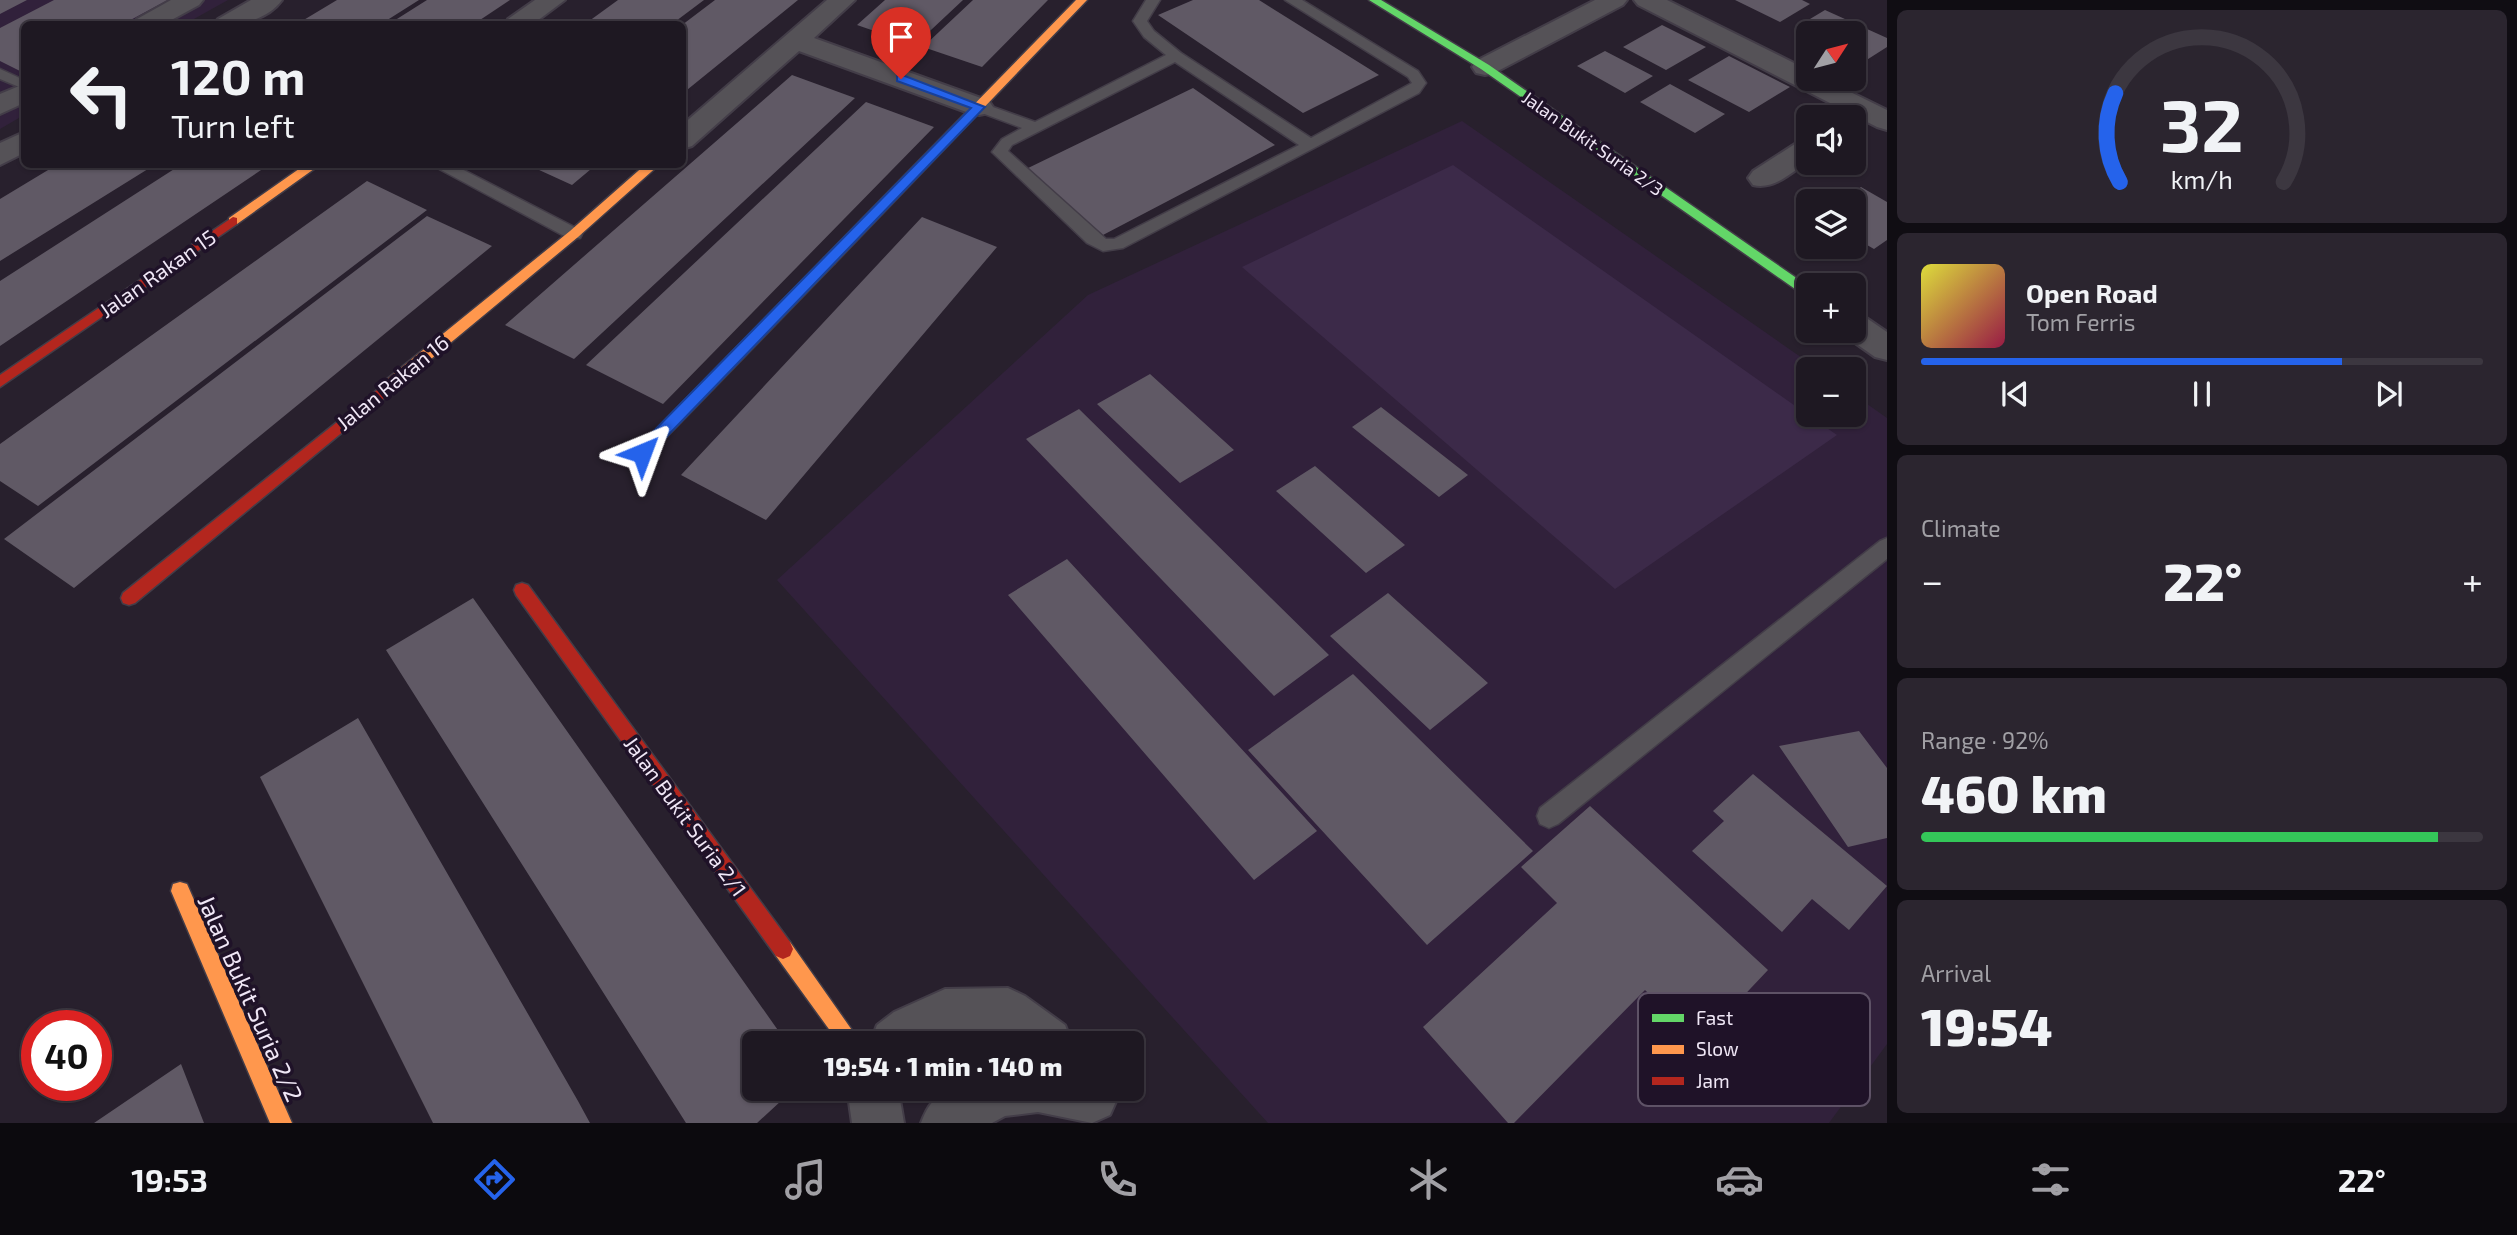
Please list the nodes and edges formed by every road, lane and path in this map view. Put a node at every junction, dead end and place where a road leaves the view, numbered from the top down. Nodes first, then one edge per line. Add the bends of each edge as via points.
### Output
1 (190, 0) edge
2 (269, 0) edge
3 (552, 0) edge
4 (842, 0) edge
5 (1082, 0) edge
6 (1153, 0) edge
7 (1292, 0) edge
8 (1374, 0) edge
9 (1614, 0) edge
10 (1647, 0) edge
11 (152, 21) edge
12 (232, 21) edge
13 (521, 21) edge
14 (796, 41) junction
15 (1176, 56) junction
16 (1485, 67) junction
17 (0, 73) edge
18 (21, 84) edge
19 (21, 94) edge
20 (0, 106) edge
21 (979, 107) junction
22 (1868, 116) edge
23 (1034, 127) junction
24 (686, 137) edge
25 (21, 143) edge
26 (1310, 145) junction
27 (0, 156) edge
28 (1796, 156) edge
29 (309, 168) edge
30 (446, 168) edge
31 (649, 168) edge
32 (1763, 178) dead end
33 (574, 233) junction
34 (1796, 285) edge
35 (1866, 334) edge
36 (1887, 348) edge
37 (0, 382) edge
38 (642, 453) dead end
39 (1887, 547) edge
40 (522, 590) dead end
41 (129, 598) dead end
42 (1549, 816) dead end
43 (180, 891) dead end
44 (842, 1031) edge
45 (911, 1031) edge
46 (1032, 1031) edge
47 (874, 1101) edge
48 (983, 1101) edge
49 (951, 1119) edge
50 (281, 1123) edge
51 (878, 1123) edge

1 - 11 street
2 - 12 street
3 - 13 street
4 - 14 street
5 - 21 street
6 - 15 lane via 1140,21
7 - 26 lane via 1413,74 1419,83 1415,90
8 - 16 street, Jalan Bukit Suria 2/3
9 - 16 street
10 - 22 street
14 - 21 street
14 - 24 street
15 - 23 lane
15 - 26 lane
16 - 34 street, Jalan Bukit Suria 2/3
17 - 18 lane
19 - 20 street
21 - 23 lane
21 - 38 street
23 - 26 lane via 1007,142 1000,152 1103,245 1117,244
25 - 27 street
28 - 32 street
29 - 37 street, Jalan Rakan 15
30 - 33 lane
31 - 33 street, Jalan Rakan 16
33 - 41 street, Jalan Rakan 16
35 - 36 street
39 - 42 lane
40 - 44 street, Jalan Bukit Suria 2/1
43 - 50 street, Jalan Bukit Suria 2/2
45 - 46 street via 946,1014 1009,1013
47 - 51 street
48 - 49 street

